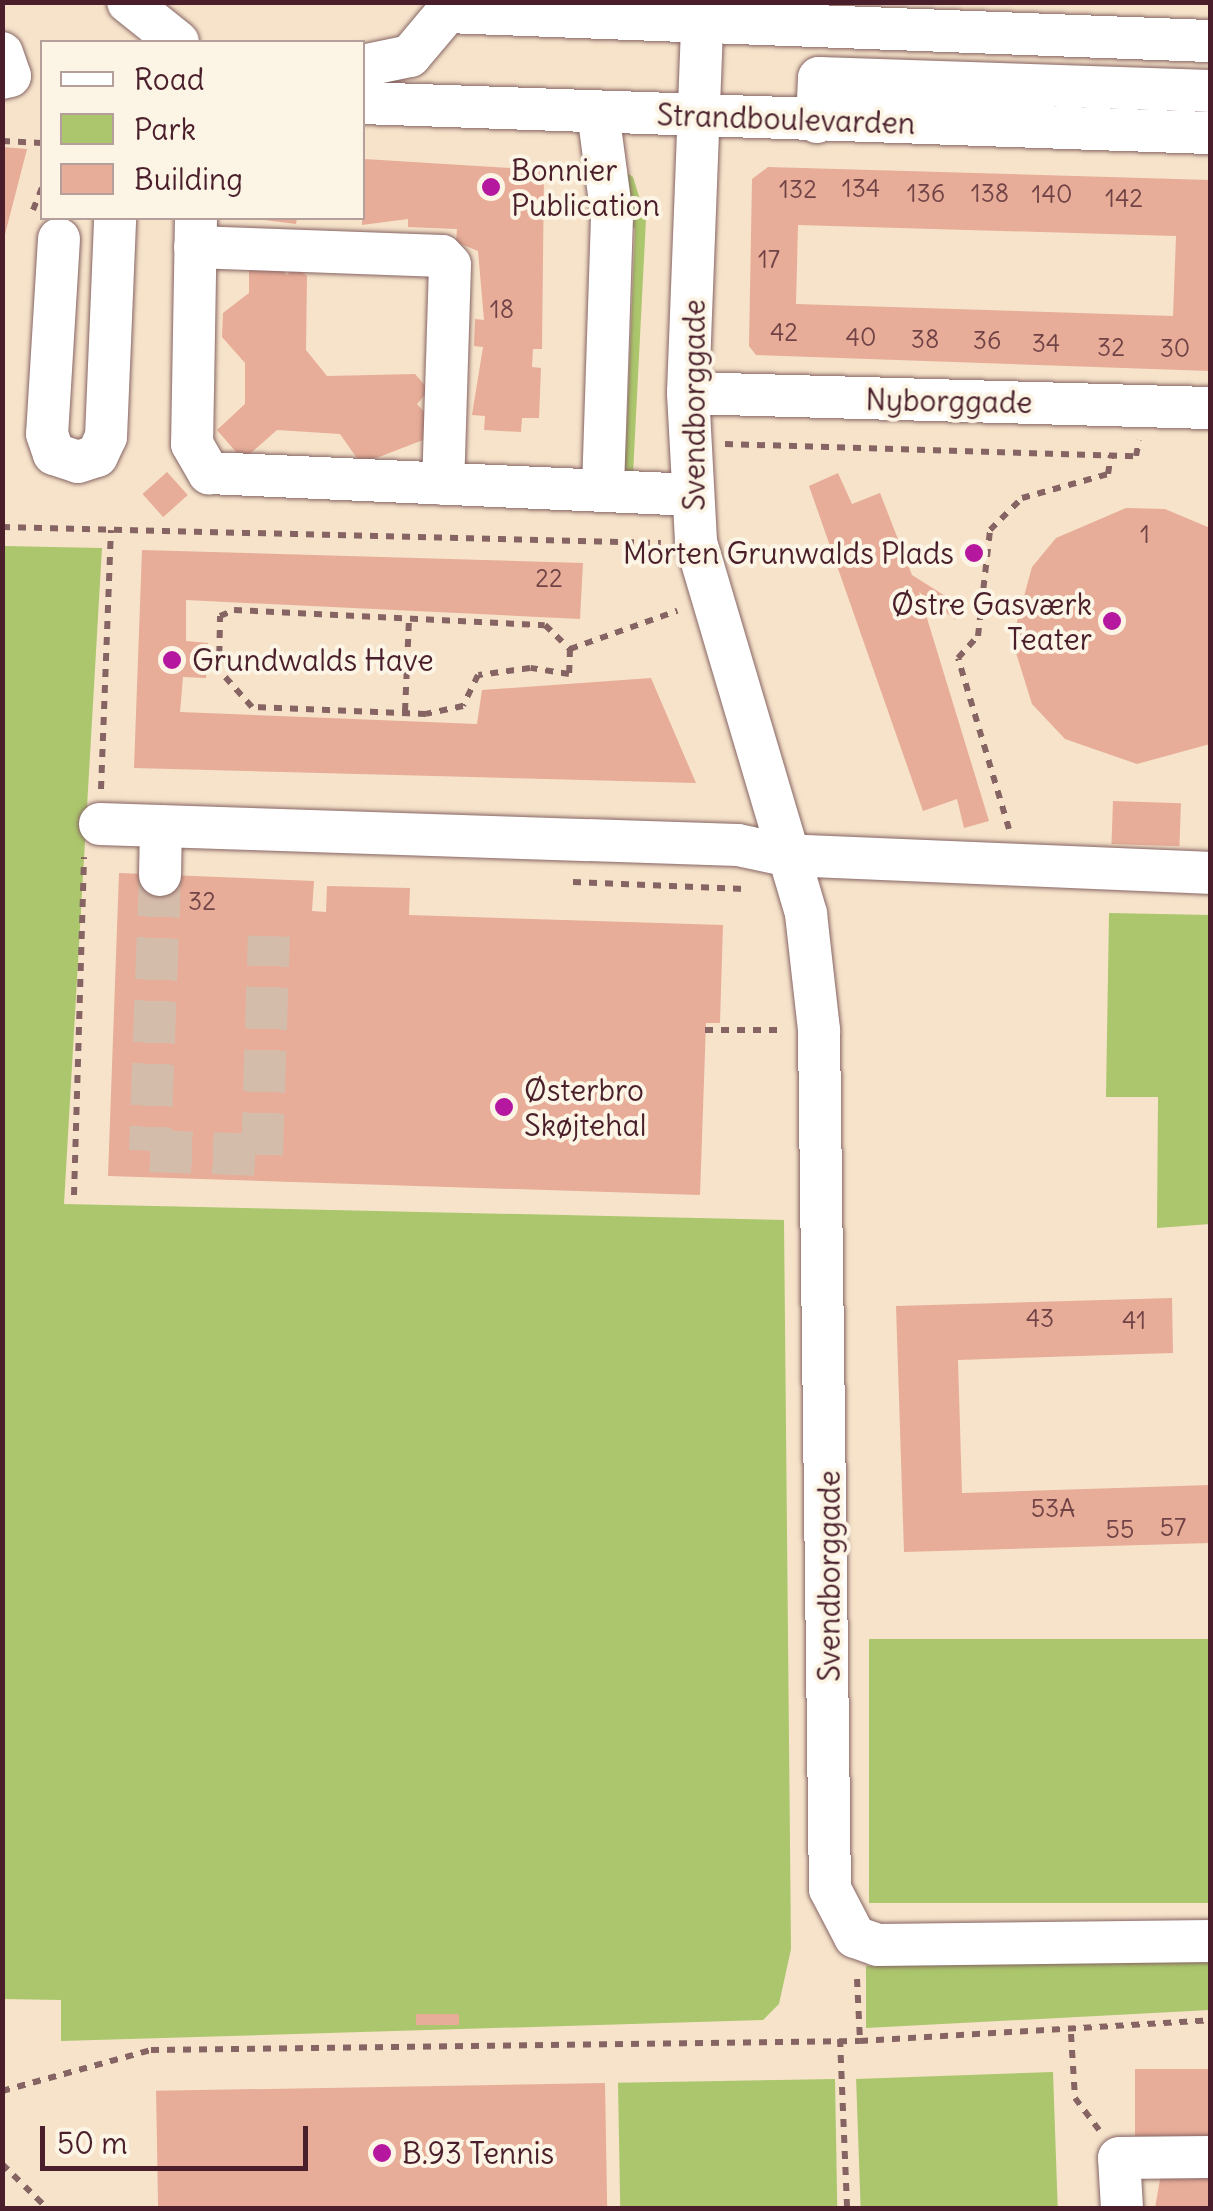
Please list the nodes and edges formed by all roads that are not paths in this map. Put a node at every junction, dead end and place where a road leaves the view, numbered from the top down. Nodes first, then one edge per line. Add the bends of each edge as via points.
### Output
1 (128, 2) edge
2 (702, 11) edge
3 (1003, 18) edge
4 (1128, 38) junction
5 (176, 40) edge
6 (1210, 41) edge
7 (2, 52) edge
8 (365, 65) edge
9 (2, 78) edge
10 (1128, 88) junction
11 (1210, 91) edge
12 (365, 103) edge
13 (598, 112) junction
14 (702, 117) junction
15 (817, 122) junction
16 (1129, 131) junction
17 (1210, 134) edge
18 (115, 220) edge
19 (195, 232) edge
20 (58, 238) dead end
21 (688, 394) junction
22 (1210, 408) edge
23 (442, 484) junction
24 (602, 491) junction
25 (693, 495) junction
26 (100, 824) road end
27 (161, 826) junction
28 (786, 855) junction
29 (1210, 873) edge
30 (160, 875) tunnel mouth
31 (1210, 1941) edge
32 (1210, 2157) edge
33 (1122, 2208) edge

1 - 5 street
2 - 3 street
2 - 8 street via 447,12 410,56
2 - 14 street, Svendborggade
3 - 4 street
4 - 6 street
4 - 10 street
7 - 9 street via 10,76
10 - 11 street
10 - 15 street via 819,78
10 - 16 street
12 - 13 street, Strandboulevarden
13 - 14 street, Strandboulevarden
13 - 24 street via 612,217
14 - 15 street, Strandboulevarden
14 - 21 street, Svendborggade
15 - 16 street, Strandboulevarden
16 - 17 street, Strandboulevarden
18 - 20 street via 106,437 98,456 78,462 54,454 47,434
19 - 23 street via 442,256 450,265
19 - 23 street via 199,466 220,477
21 - 22 street, Nyborggade
21 - 25 street, Svendborggade
23 - 24 street
24 - 25 street
25 - 28 street, Svendborggade via 709,599
26 - 27 street
27 - 28 street via 738,845
27 - 30 street
28 - 29 street
28 - 31 street, Svendborggade via 806,914 820,1030 830,1890 855,1938 878,1945
32 - 33 street via 1119,2158

